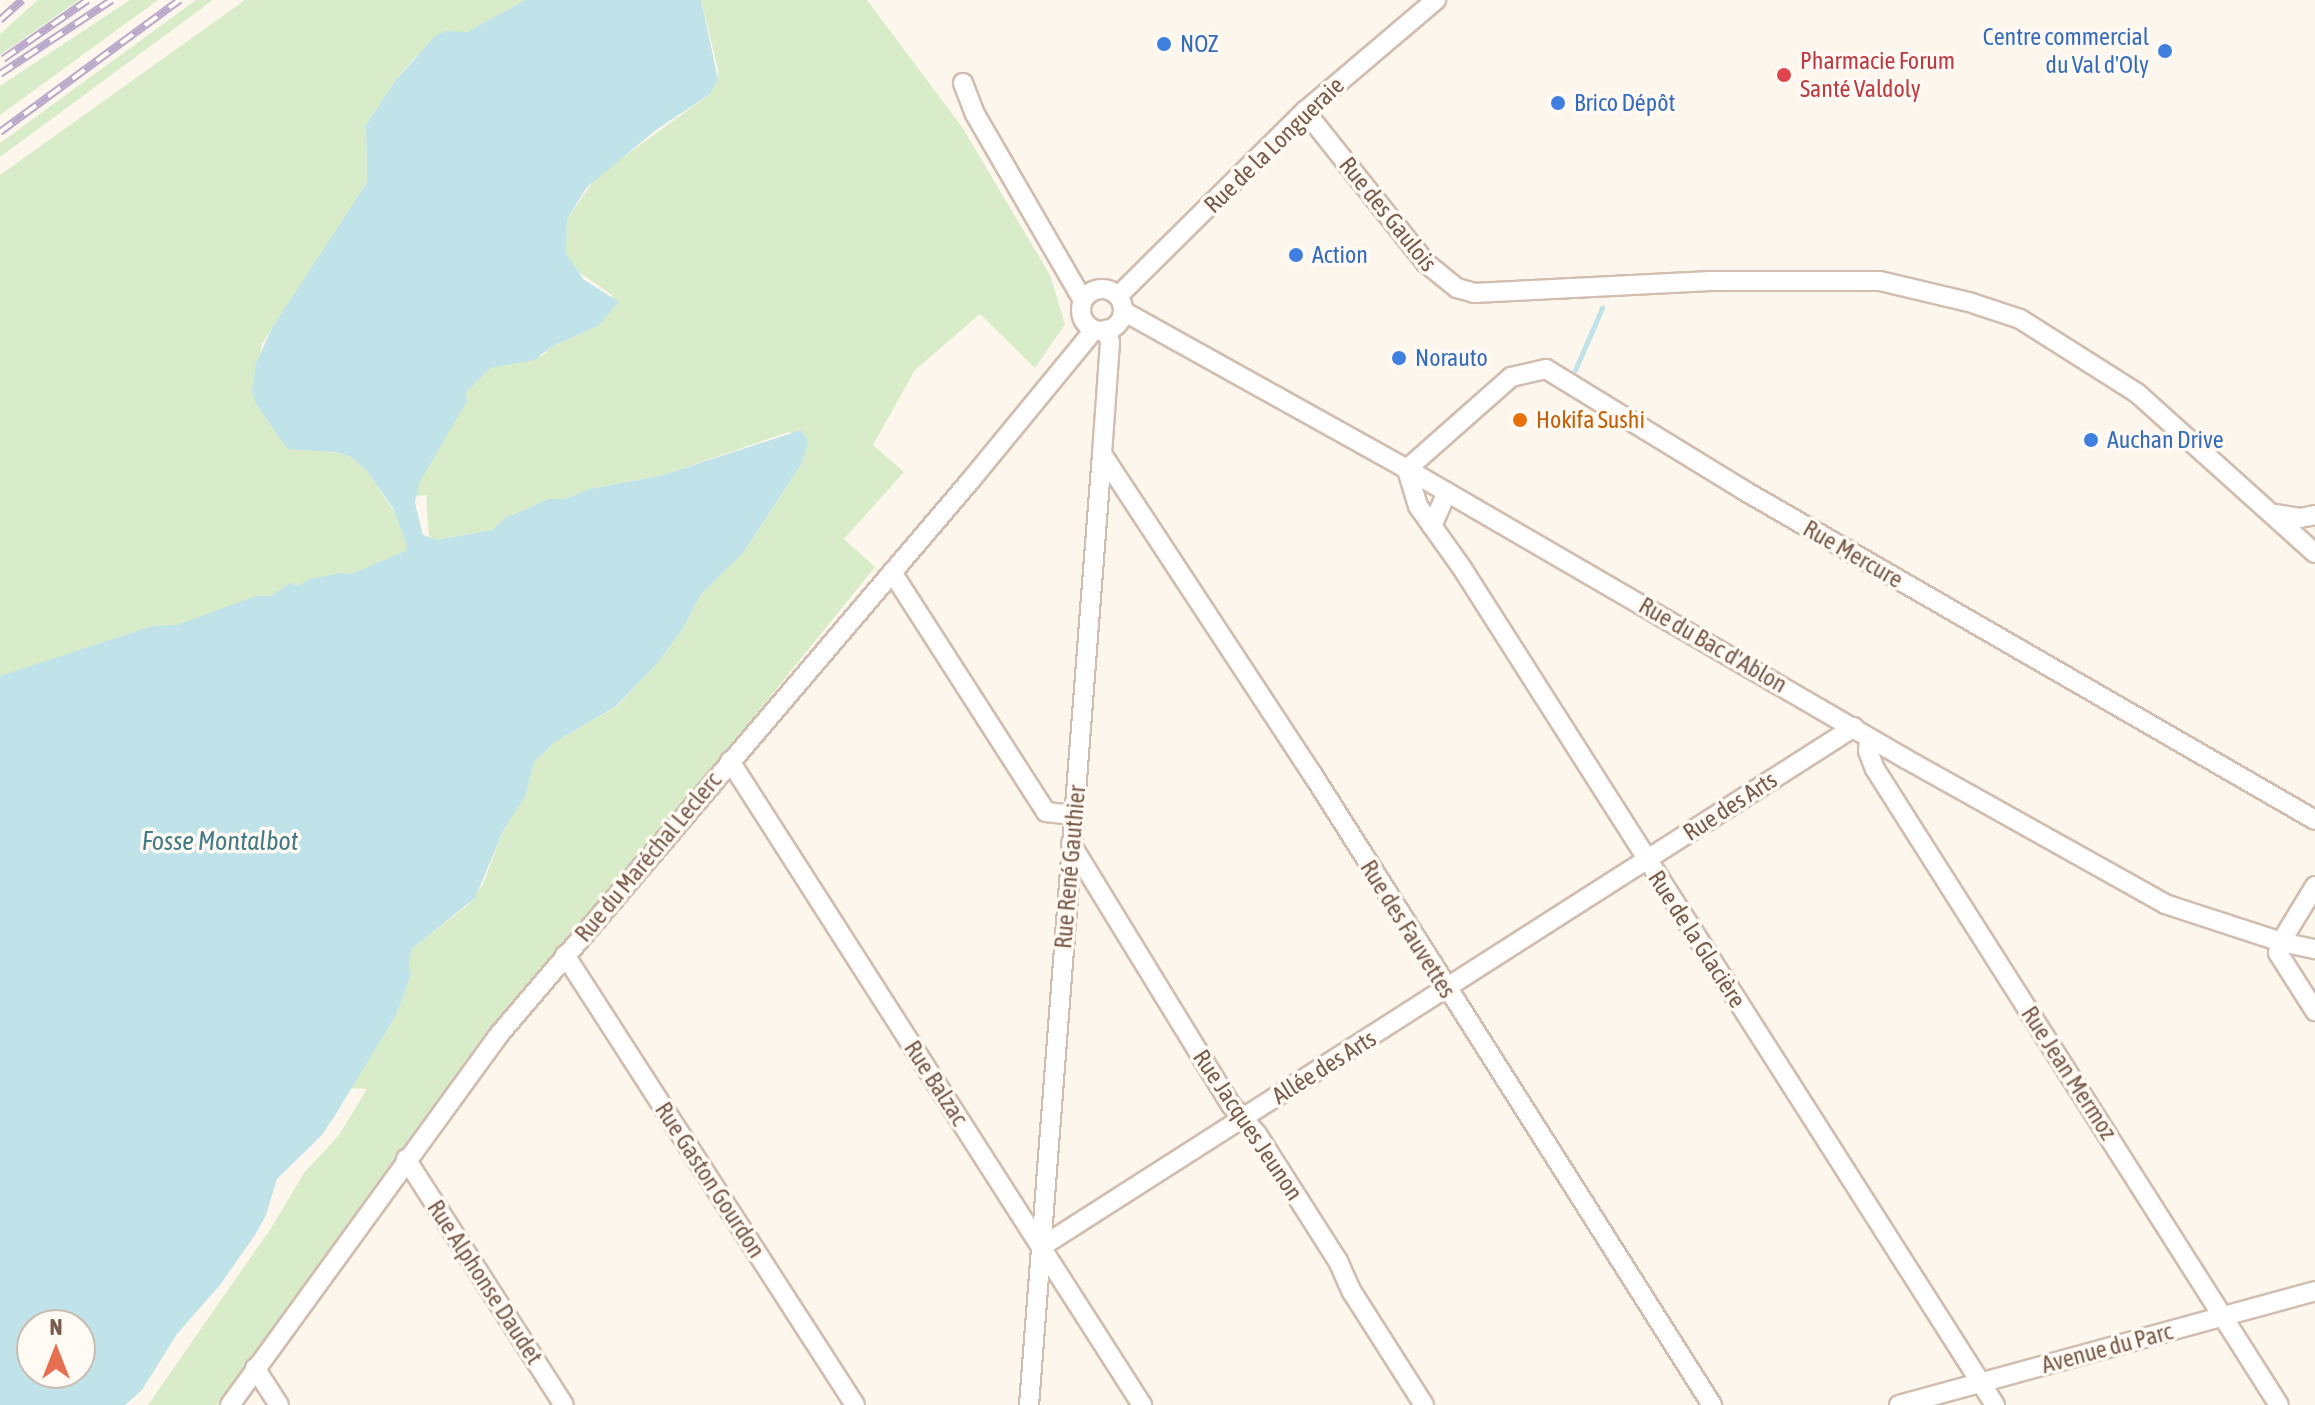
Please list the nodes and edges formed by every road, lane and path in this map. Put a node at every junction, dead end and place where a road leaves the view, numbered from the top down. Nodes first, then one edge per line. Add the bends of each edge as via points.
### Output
1 (1436, 0) edge
2 (963, 83) dead end
3 (1305, 111) junction
4 (1083, 300) junction
5 (1120, 304) junction
6 (1100, 330) junction
7 (1102, 454) junction
8 (1407, 469) junction
9 (1447, 492) junction
10 (2272, 513) junction
11 (2315, 515) edge
12 (1432, 526) junction
13 (2313, 548) edge
14 (892, 572) junction
15 (1861, 732) junction
16 (730, 761) junction
17 (1074, 815) junction
18 (2315, 820) edge
19 (1071, 844) junction
20 (1647, 860) junction
21 (2315, 886) edge
22 (2281, 942) junction
23 (2315, 949) edge
24 (565, 955) junction
25 (1446, 991) junction
26 (2315, 1011) edge
27 (1244, 1117) junction
28 (406, 1159) junction
29 (1041, 1247) junction
30 (2315, 1291) edge
31 (2223, 1316) junction
32 (255, 1368) junction
33 (1981, 1382) junction
34 (230, 1405) edge
35 (279, 1405) edge
36 (564, 1405) edge
37 (855, 1405) edge
38 (1029, 1405) edge
39 (1142, 1405) edge
40 (1424, 1405) edge
41 (1712, 1405) edge
42 (1899, 1405) edge
43 (1995, 1405) edge
44 (2279, 1405) edge

1 - 3 street, Rue de la Longueraie
2 - 4 street via 975,114
3 - 5 street, Rue de la Longueraie
3 - 10 street, Rue des Gaulois via 1426,263 1457,288 1474,293 1711,281 1880,281 1982,306 2031,325 2137,393
4 - 5 street via 1100,289
4 - 6 street via 1083,319
5 - 6 street via 1118,324
5 - 8 street, Rue du Bac d'Ablon
6 - 7 street, Rue René Gauthier via 1110,342
6 - 14 street, Rue du Maréchal Leclerc
7 - 17 street, Rue René Gauthier
7 - 25 street, Rue des Fauvettes via 1313,775
8 - 9 street, Rue du Bac d'Ablon
8 - 12 street, Rue de la Glacière via 1418,506
8 - 18 street, Rue Mercure via 1511,377 1546,369 1758,499
9 - 12 street
9 - 15 street, Rue du Bac d'Ablon
10 - 11 street via 2291,518
10 - 13 street, Rue des Gaulois
12 - 20 street, Rue de la Glacière
14 - 16 street, Rue du Maréchal Leclerc
14 - 17 street via 1046,812
15 - 20 street, Rue des Arts
15 - 22 street, Rue du Bac d'Ablon via 2165,904
15 - 31 street, Rue Jean Mermoz via 1875,769
16 - 24 street, Rue du Maréchal Leclerc
16 - 29 street, Rue Balzac
17 - 19 street, Rue René Gauthier
19 - 27 street, Rue Jacques Jeunon via 1231,1105
19 - 29 street, Rue René Gauthier
20 - 25 street, Rue des Arts
20 - 33 street, Rue de la Glacière
21 - 22 street
22 - 23 street, Rue du Bac d'Ablon
22 - 26 street via 2278,953
24 - 28 street, Rue du Maréchal Leclerc
24 - 37 street, Rue Gaston Gourdon
25 - 27 street, Allée des Arts
25 - 41 street, Rue des Fauvettes
27 - 29 street, Allée des Arts
27 - 40 street, Rue Jacques Jeunon
28 - 32 street, Rue du Maréchal Leclerc
28 - 36 street, Rue Alphonse Daudet
29 - 38 street, Rue René Gauthier
29 - 39 street, Rue Balzac
30 - 31 street, Avenue du Parc
31 - 33 street, Avenue du Parc
31 - 44 street, Rue Jean Mermoz
32 - 34 street, Rue du Maréchal Leclerc
32 - 35 street
33 - 42 street, Avenue du Parc
33 - 43 street, Rue de la Glacière

